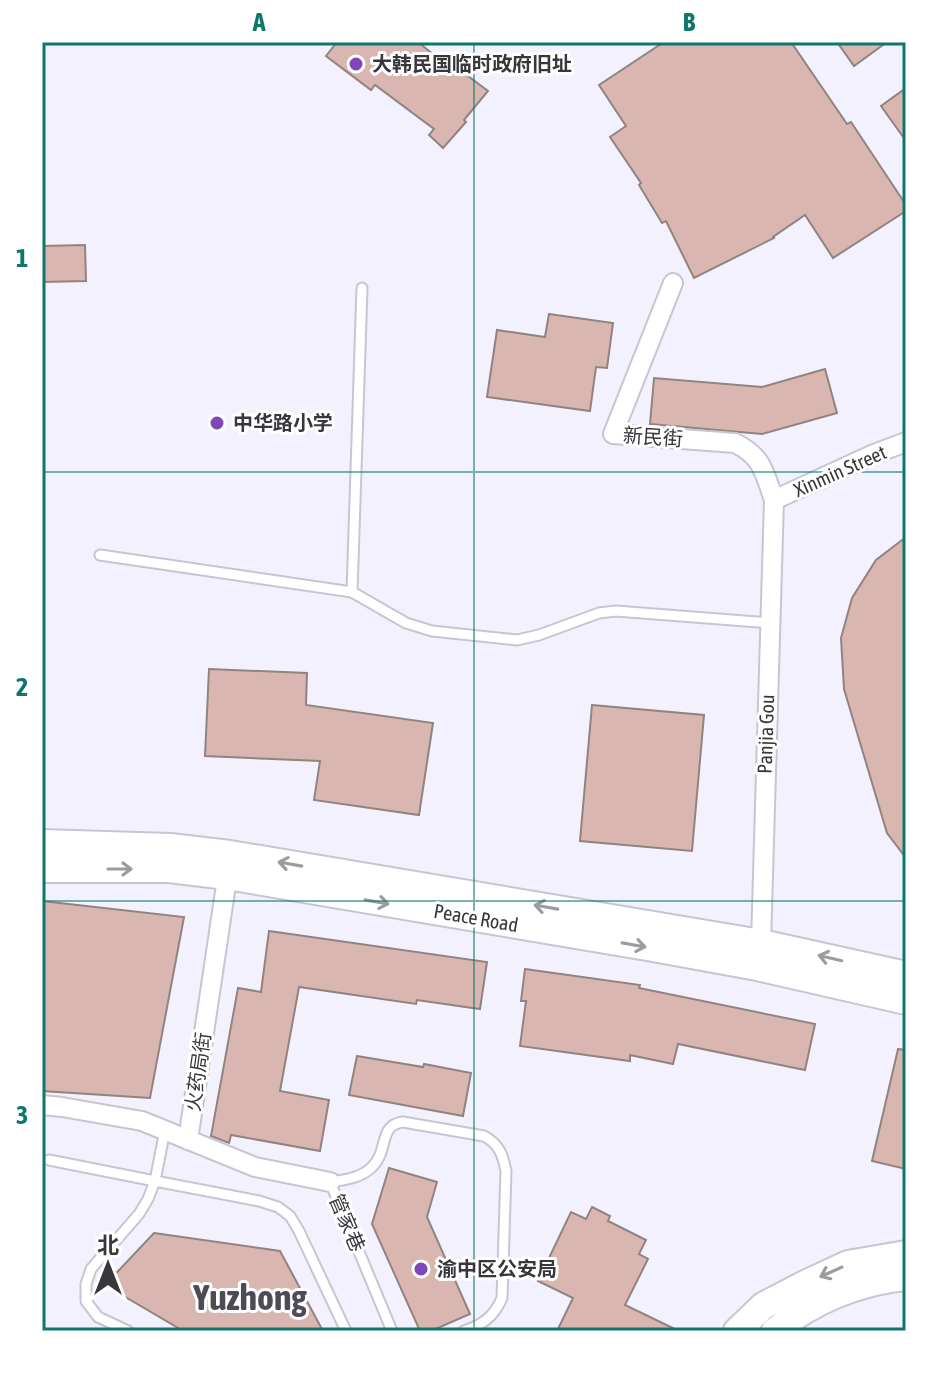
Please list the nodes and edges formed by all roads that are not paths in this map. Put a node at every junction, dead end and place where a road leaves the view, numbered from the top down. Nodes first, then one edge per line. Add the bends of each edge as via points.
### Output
1 (673, 283) dead end
2 (362, 288) dead end
3 (906, 442) edge
4 (774, 500) junction
5 (100, 555) dead end
6 (352, 592) junction
7 (770, 623) junction
8 (42, 843) edge
9 (229, 865) junction
10 (42, 869) edge
11 (759, 955) junction
12 (906, 975) edge
13 (906, 1001) edge
14 (42, 1105) edge
15 (165, 1130) junction
16 (188, 1140) junction
17 (49, 1160) dead end
18 (155, 1181) junction
19 (330, 1182) junction
20 (906, 1254) edge
21 (906, 1277) edge
22 (128, 1331) edge
23 (346, 1331) edge
24 (392, 1331) edge
25 (464, 1331) edge
26 (737, 1331) edge
27 (775, 1331) edge

1 - 4 street, 新民街 via 613,434 735,443 762,467
2 - 6 lane
3 - 4 street, Xinmin Street
4 - 7 street, Panjia Gou
5 - 6 lane
6 - 7 lane via 406,623 432,631 517,640 616,611
7 - 11 street, Panjia Gou
8 - 9 main road, Peace Road via 170,847
10 -> 9 main road, Peace Road
9 - 11 main road, Peace Road
9 - 16 street, 火药局街
12 -> 11 main road, Peace Road
11 - 13 main road, Peace Road
14 - 15 street, 火药局街 via 142,1121
15 - 16 street, 火药局街
15 - 18 lane
16 - 19 street, 管家巷 via 255,1167
17 - 18 lane
18 - 22 lane via 139,1214 91,1269 86,1284 86,1301 98,1317
18 - 23 lane via 259,1201 290,1216
19 - 24 lane, 管家巷
19 - 25 lane via 371,1169 389,1127 396,1123 493,1141 506,1171 502,1298 487,1320
20 -> 26 main road via 848,1264 763,1306
21 - 27 main road via 815,1303

